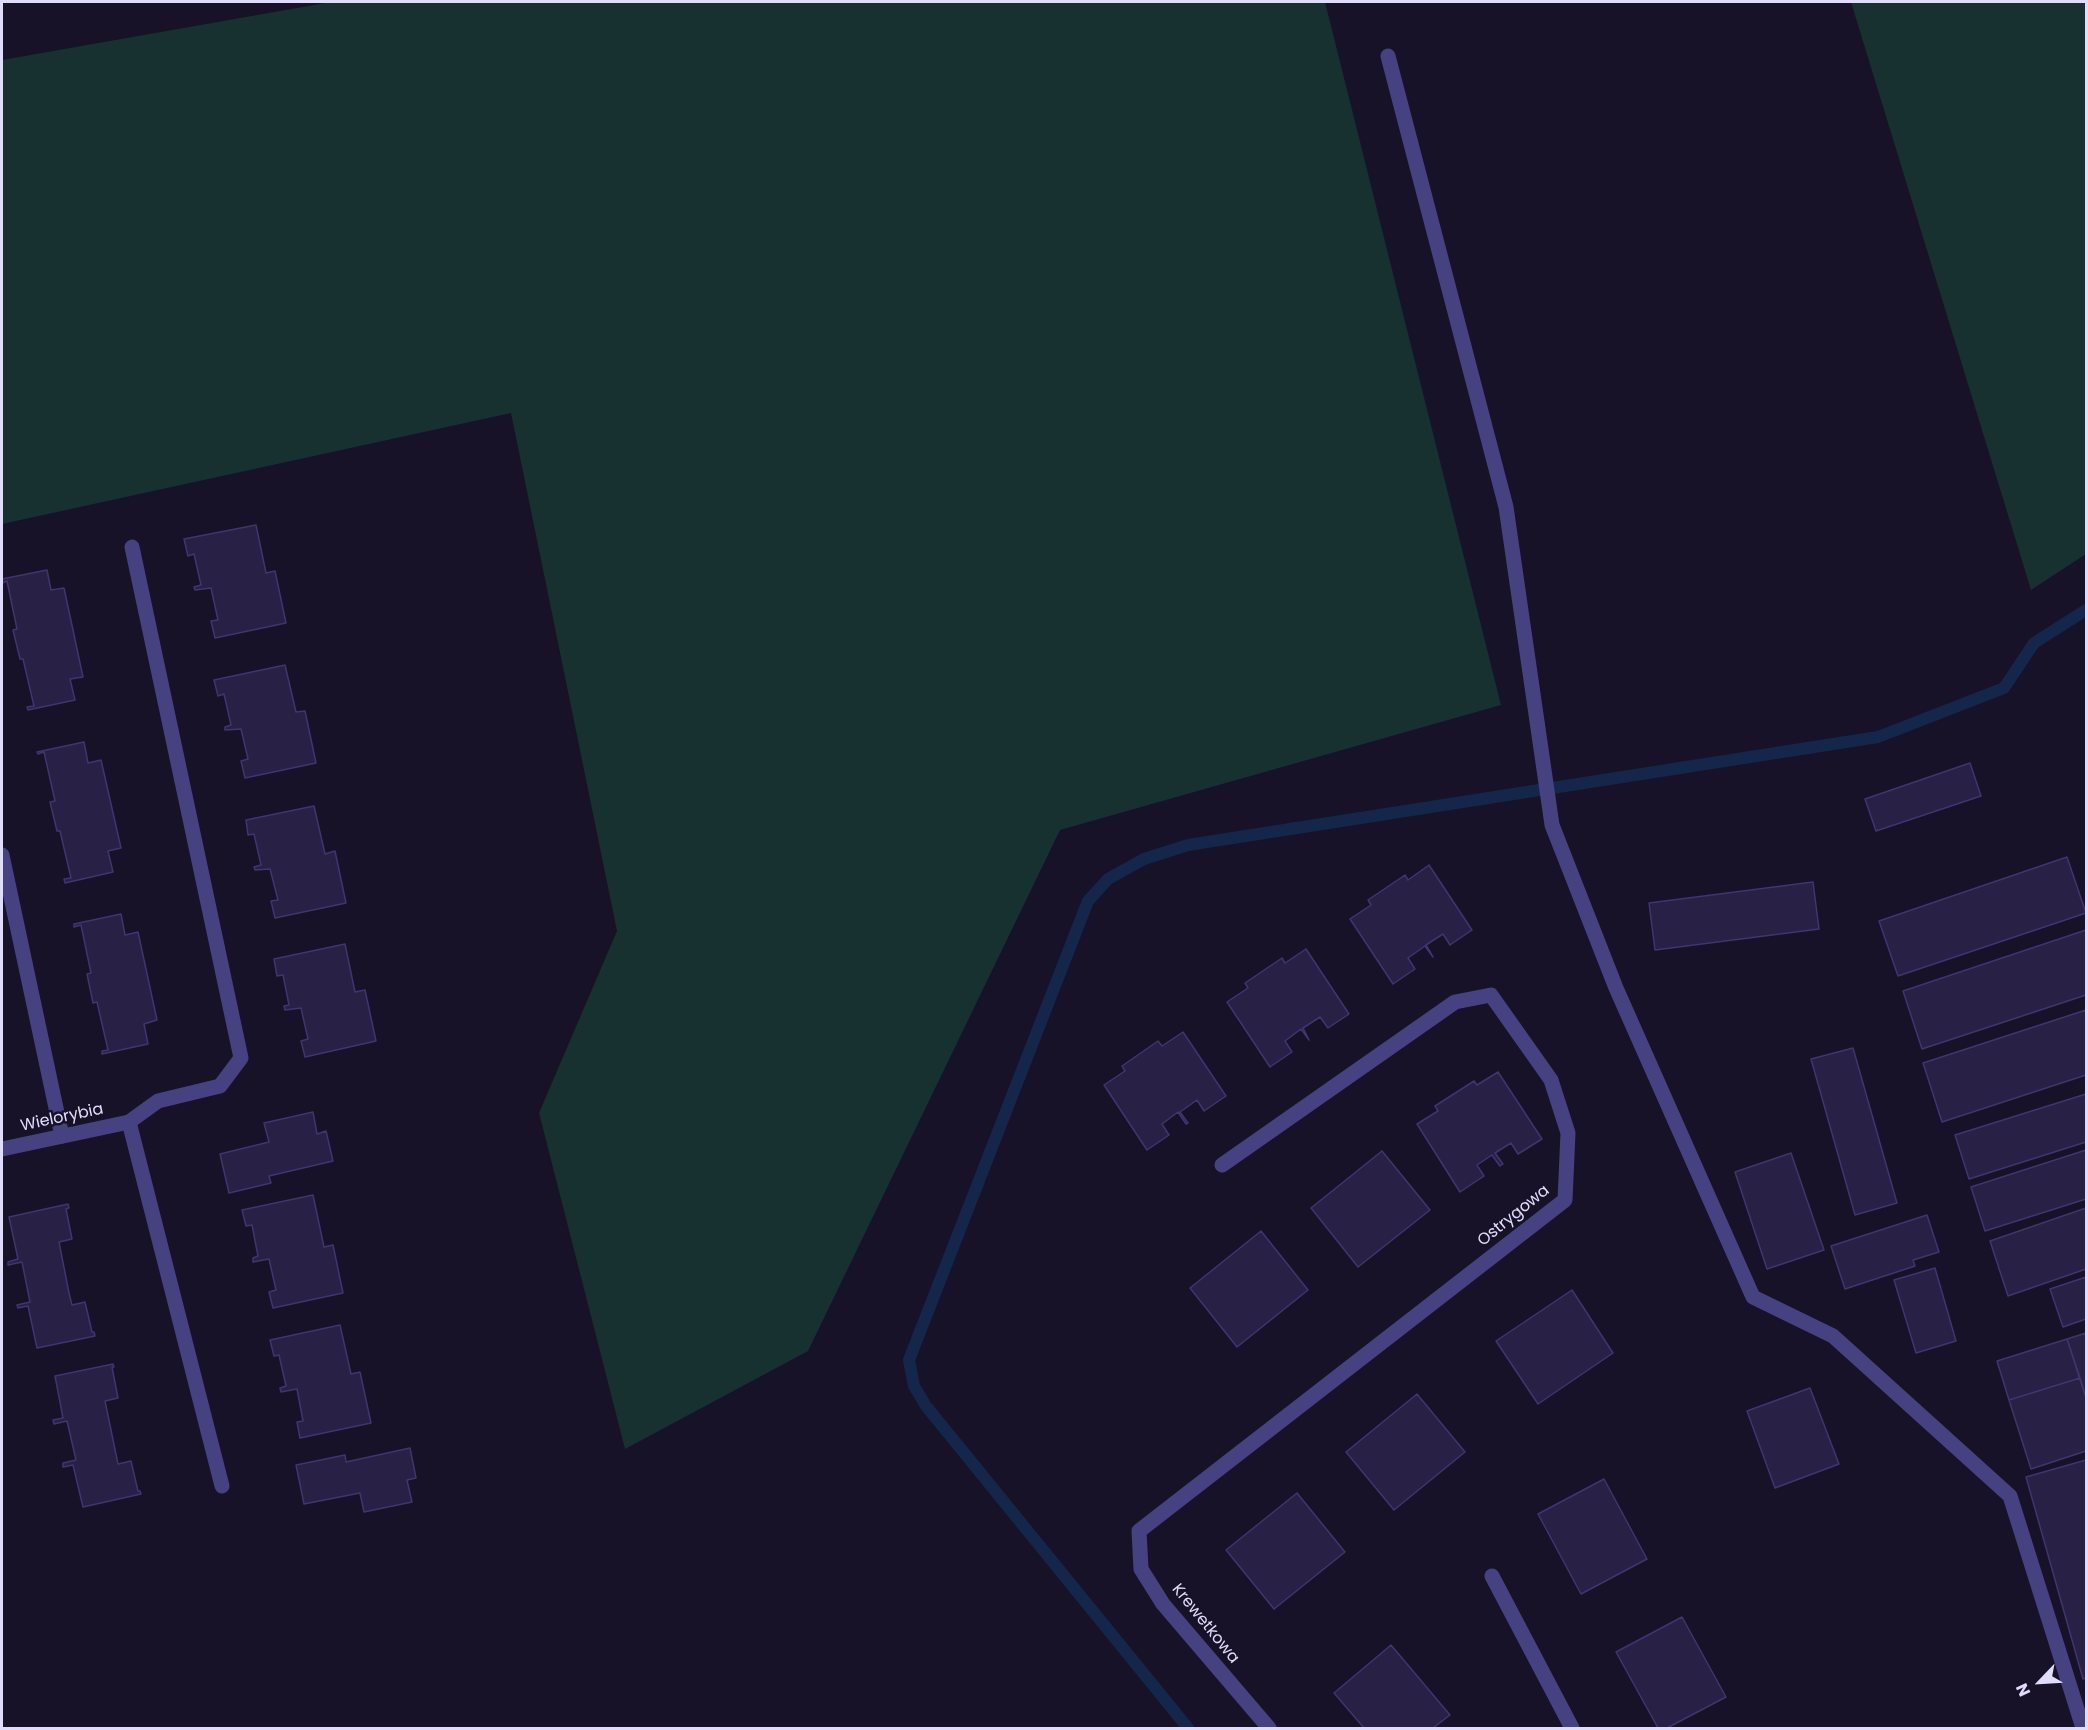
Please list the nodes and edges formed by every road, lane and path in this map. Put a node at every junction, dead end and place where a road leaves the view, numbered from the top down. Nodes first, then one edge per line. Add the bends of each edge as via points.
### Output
1 (1388, 56) dead end
2 (132, 547) dead end
3 (2, 855) edge
4 (129, 1122) junction
5 (62, 1136) junction
6 (2, 1149) edge
7 (1222, 1165) dead end
8 (222, 1486) dead end
9 (1139, 1531) joint
10 (1492, 1576) dead end
11 (1269, 1728) edge
12 (1572, 1728) edge
13 (2083, 1728) edge

1 - 13 street via 1506,507 1552,825 1616,988 1753,1297 1833,1336 2010,1496
2 - 4 street via 241,1059 220,1086 158,1101
3 - 5 street
4 - 5 street, Wielorybia
4 - 8 street
5 - 6 street, Wielorybia
7 - 9 street, Ostrygowa via 1455,1002 1491,995 1551,1080 1568,1133 1565,1200
9 - 11 street, Krewetkowa via 1141,1569 1163,1605
10 - 12 street

